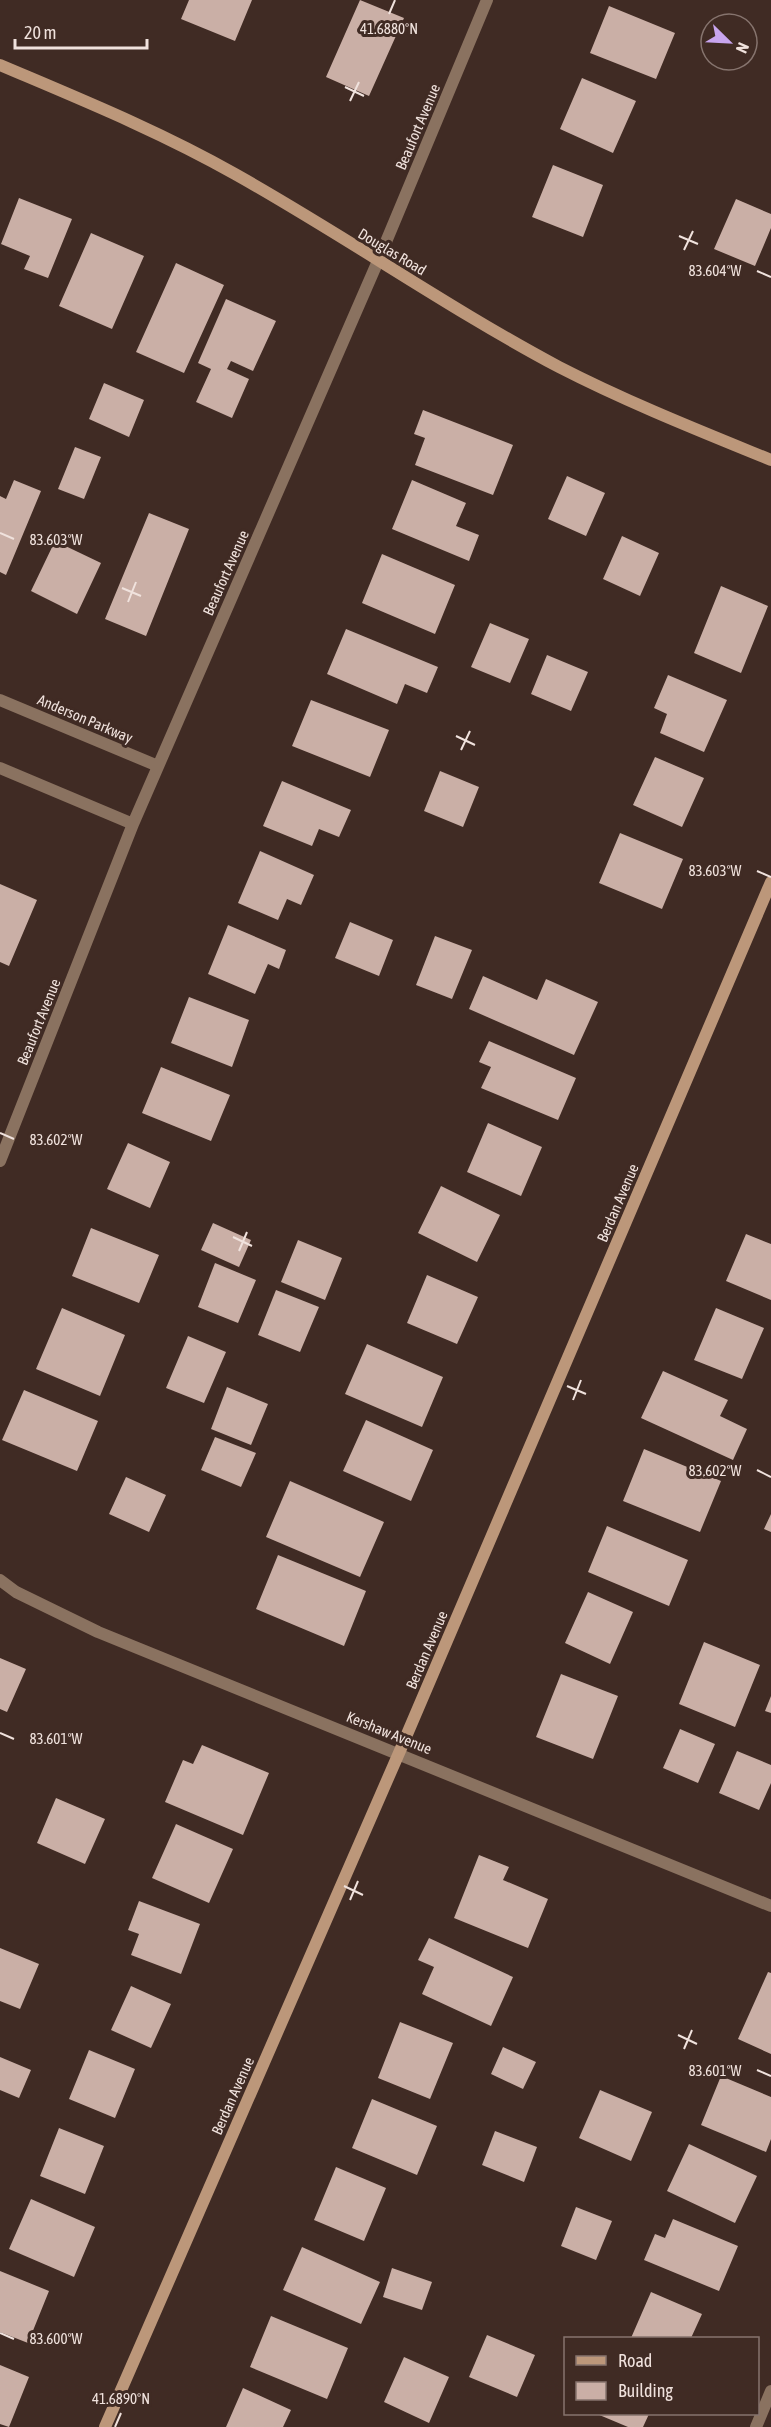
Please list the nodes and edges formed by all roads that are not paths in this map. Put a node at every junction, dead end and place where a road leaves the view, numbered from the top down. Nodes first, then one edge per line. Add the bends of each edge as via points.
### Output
1 (487, 0) edge
2 (0, 65) edge
3 (378, 261) junction
4 (771, 460) edge
5 (0, 700) edge
6 (158, 766) junction
7 (0, 768) edge
8 (134, 824) junction
9 (771, 882) edge
10 (0, 1161) edge
11 (0, 1580) edge
12 (399, 1753) junction
13 (771, 1906) edge
14 (771, 2391) edge
15 (105, 2427) edge
16 (756, 2427) edge

1 - 3 street, Beaufort Avenue
2 - 3 street, Douglas Road via 170,139 236,174
3 - 4 street, Douglas Road via 558,366
3 - 6 street, Beaufort Avenue
5 - 6 street, Anderson Parkway
6 - 8 street, Beaufort Avenue
7 - 8 street
8 - 10 street, Beaufort Avenue
9 - 12 street, Berdan Avenue
11 - 12 street, Kershaw Avenue via 16,1592 98,1632
12 - 13 street, Kershaw Avenue
12 - 15 street, Berdan Avenue
14 - 16 street

